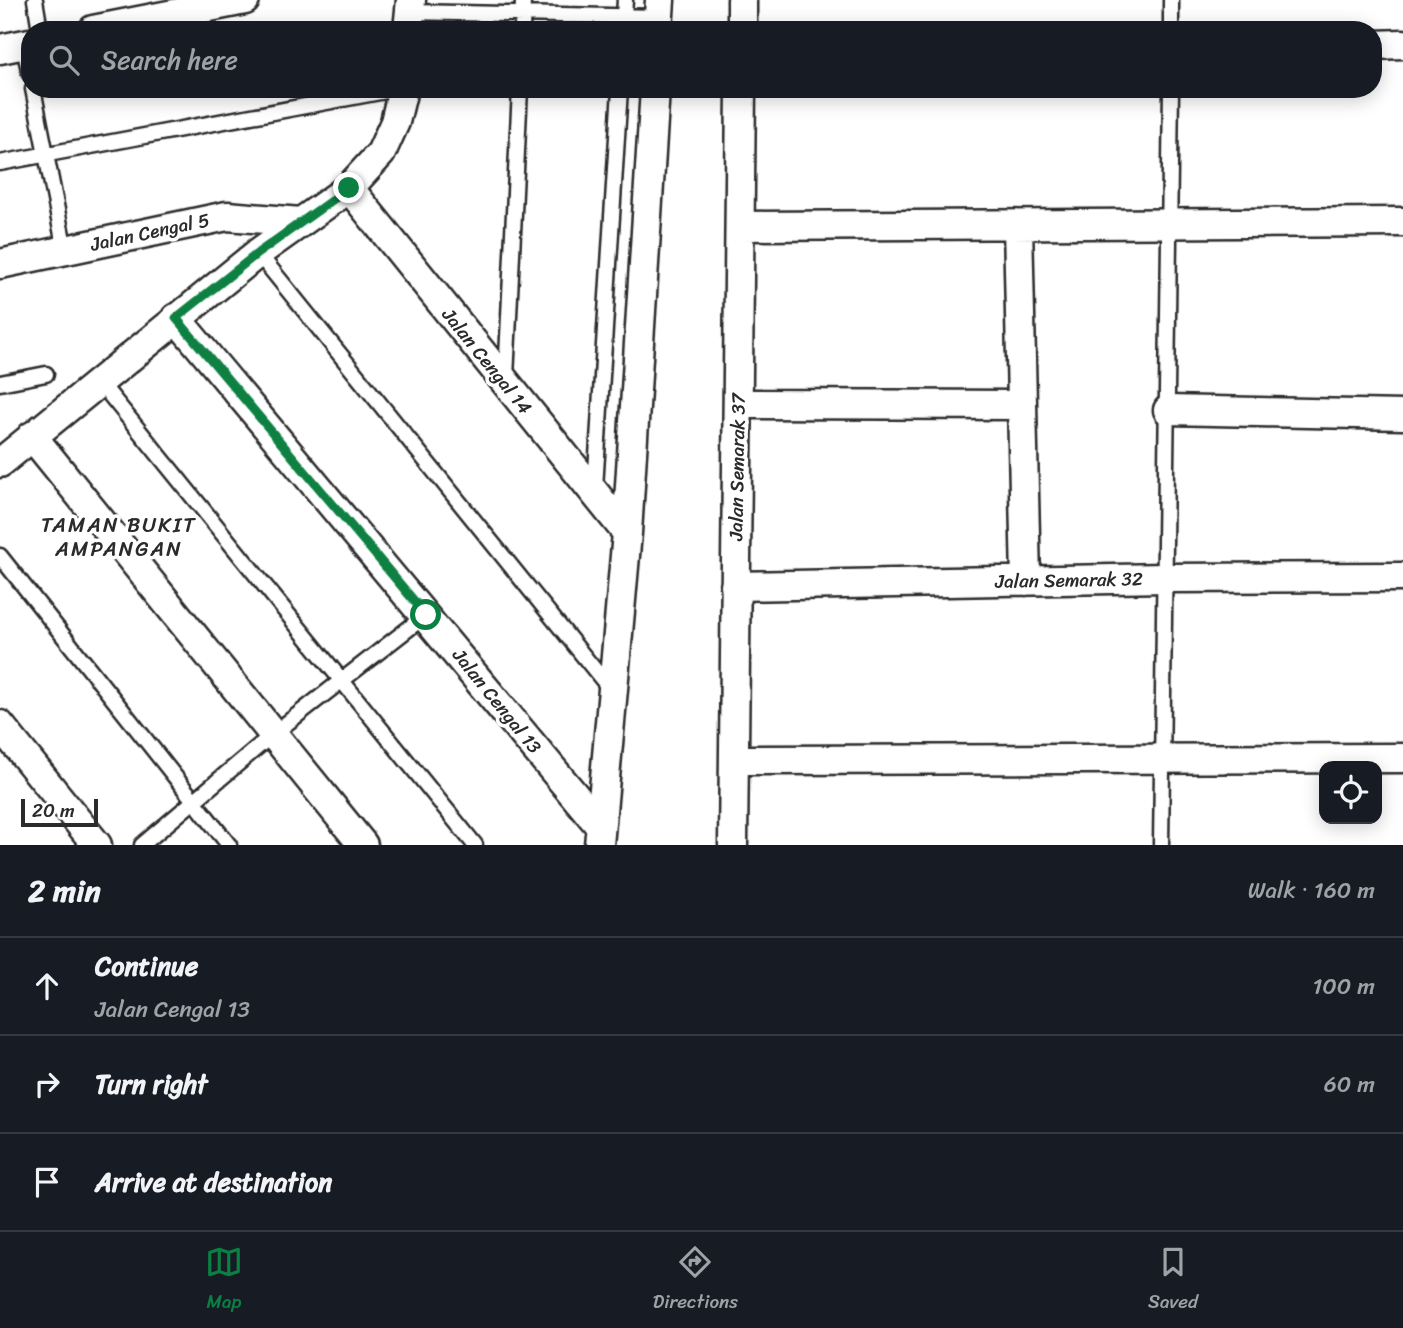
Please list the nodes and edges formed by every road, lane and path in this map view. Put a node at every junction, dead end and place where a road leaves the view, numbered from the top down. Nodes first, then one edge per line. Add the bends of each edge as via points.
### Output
1 (34, 0) edge
2 (245, 0) edge
3 (625, 0) edge
4 (742, 0) edge
5 (1171, 0) edge
6 (523, 6) edge
7 (410, 14) edge
8 (659, 15) edge
9 (28, 21) edge
10 (139, 21) edge
11 (612, 21) edge
12 (624, 21) edge
13 (633, 21) edge
14 (742, 21) edge
15 (1171, 21) edge
16 (1403, 44) edge
17 (1382, 45) edge
18 (35, 98) edge
19 (348, 98) edge
20 (401, 98) edge
21 (520, 98) edge
22 (619, 98) edge
23 (654, 98) edge
24 (741, 98) edge
25 (1171, 98) edge
26 (47, 154) junction
27 (0, 163) edge
28 (349, 188) junction
29 (302, 222) junction
30 (1403, 222) edge
31 (1172, 224) junction
32 (1018, 225) junction
33 (741, 226) junction
34 (65, 250) junction
35 (258, 253) junction
36 (0, 264) edge
37 (176, 318) junction
38 (46, 374) dead end
39 (98, 380) junction
40 (0, 383) edge
41 (506, 385) junction
42 (738, 404) junction
43 (1022, 405) junction
44 (1168, 410) junction
45 (1403, 415) edge
46 (32, 436) junction
47 (0, 463) edge
48 (594, 493) junction
49 (627, 533) junction
50 (0, 556) edge
51 (1403, 577) edge
52 (1165, 578) junction
53 (1026, 581) junction
54 (735, 586) junction
55 (426, 615) junction
56 (343, 682) junction
57 (611, 691) junction
58 (0, 725) edge
59 (273, 734) junction
60 (1403, 758) edge
61 (1162, 759) junction
62 (735, 760) junction
63 (194, 799) junction
64 (599, 836) edge
65 (97, 845) edge
66 (142, 845) edge
67 (229, 845) edge
68 (363, 845) edge
69 (475, 845) edge
70 (733, 845) edge
71 (1161, 845) edge

1 - 9 lane
2 - 10 street
3 - 12 lane
4 - 14 street
5 - 15 lane
6 - 7 lane
6 - 11 lane
8 - 13 lane
16 - 17 street
18 - 26 lane
19 - 26 lane
20 - 28 street via 381,153
21 - 41 lane
22 - 48 lane
23 - 49 street
24 - 33 street, Jalan Semarak 37
25 - 31 lane
26 - 27 lane
26 - 34 lane
28 - 29 street
28 - 41 street, Jalan Cengal 14
29 - 34 street, Jalan Cengal 5 via 227,216
29 - 35 street
30 - 31 street
31 - 32 street
31 - 44 lane
32 - 33 street
32 - 43 street
33 - 42 street, Jalan Semarak 37
34 - 36 street, Jalan Cengal 5
35 - 37 street
35 - 57 lane
37 - 39 street
37 - 55 street, Jalan Cengal 13
38 - 40 lane
39 - 46 street
39 - 56 lane
41 - 48 street, Jalan Cengal 14
42 - 43 street
42 - 54 street, Jalan Semarak 37
43 - 53 street
44 - 45 street
44 - 52 lane
46 - 47 street
46 - 59 street
48 - 49 street, Jalan Cengal 14
49 - 57 street
50 - 63 lane
51 - 52 street, Jalan Semarak 32
52 - 53 street, Jalan Semarak 32
52 - 61 lane
53 - 54 street, Jalan Semarak 32
54 - 62 street, Jalan Semarak 37
55 - 56 lane
55 - 64 street, Jalan Cengal 13
56 - 59 lane
56 - 69 lane
57 - 64 street
58 - 65 street
59 - 63 lane
59 - 68 street
60 - 61 street
61 - 62 street
61 - 71 lane
62 - 70 street, Jalan Semarak 37
63 - 66 lane
63 - 67 lane

